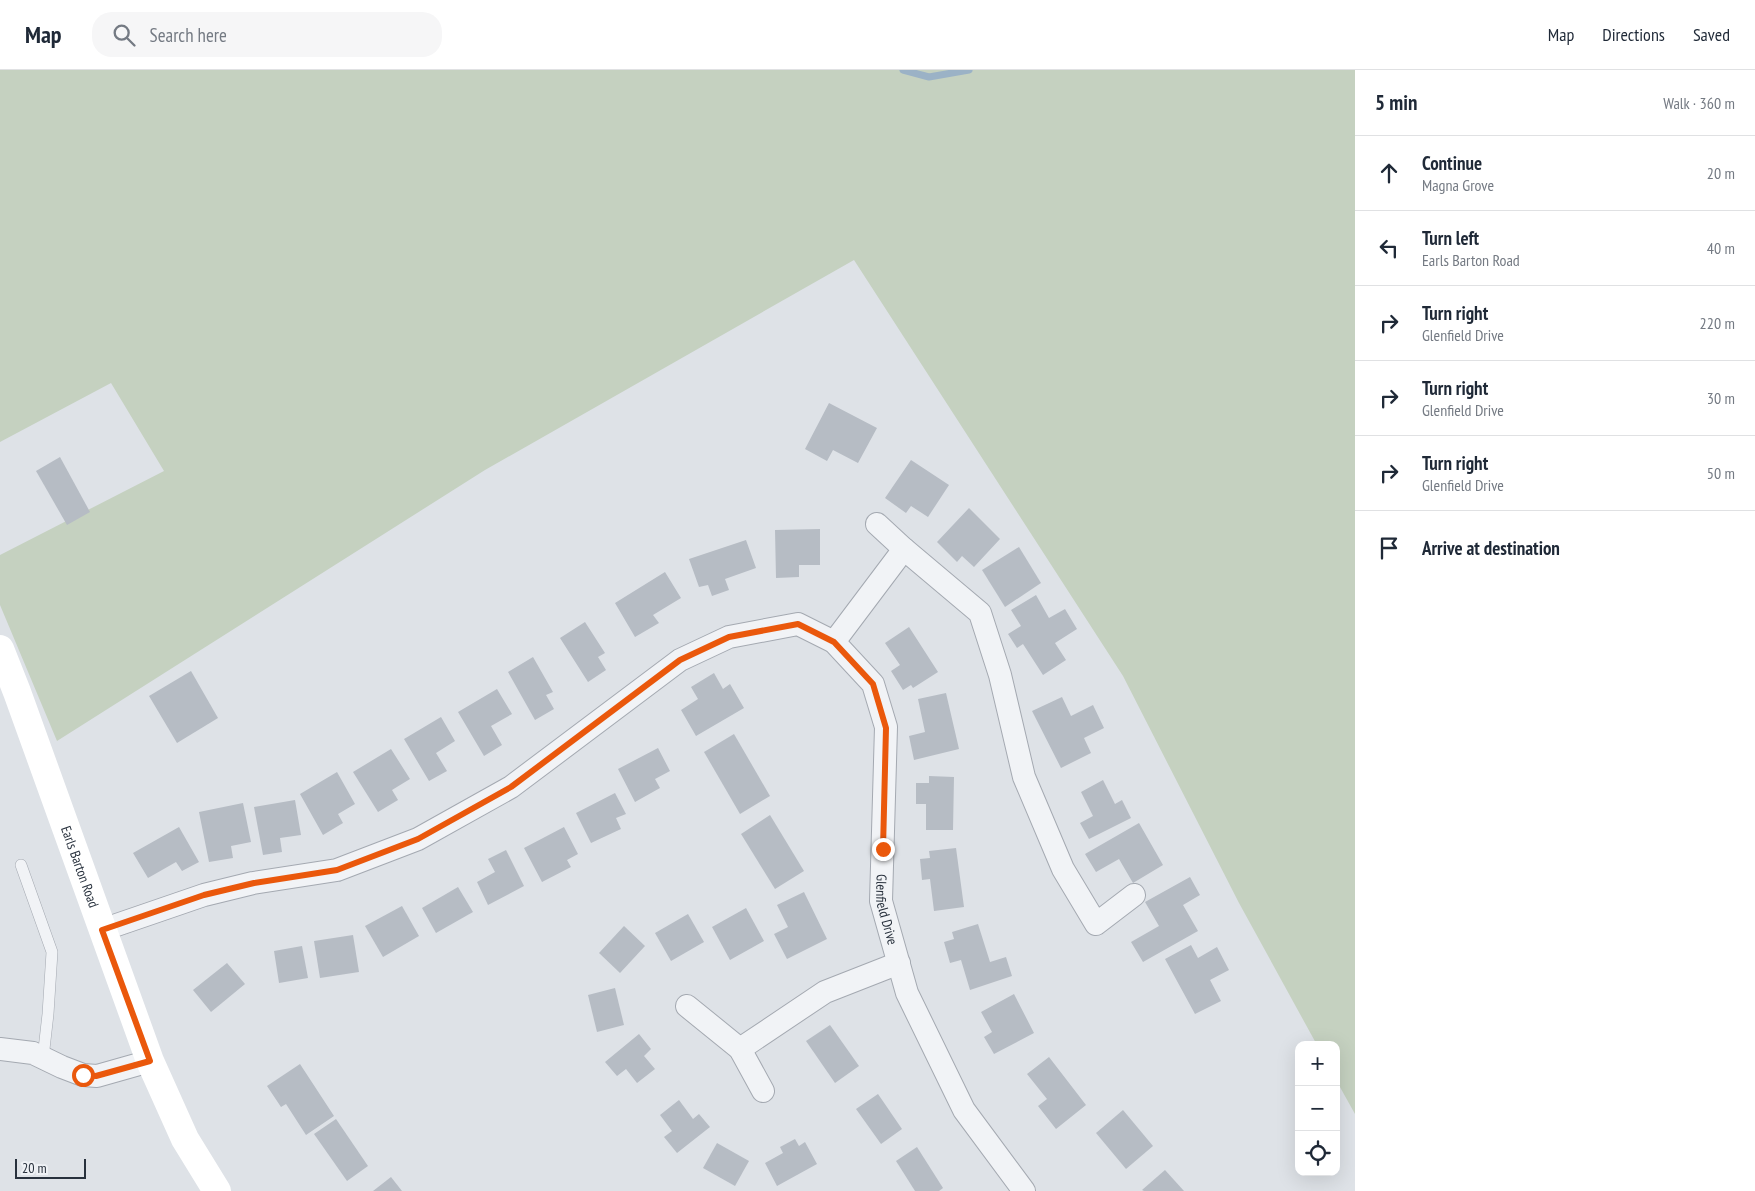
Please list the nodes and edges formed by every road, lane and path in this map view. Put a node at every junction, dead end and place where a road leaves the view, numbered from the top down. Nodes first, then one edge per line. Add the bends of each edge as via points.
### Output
1 (876, 524) dead end
2 (904, 549) junction
3 (834, 642) junction
4 (0, 649) edge
5 (9, 694) edge
6 (21, 864) dead end
7 (1134, 895) dead end
8 (102, 930) junction
9 (899, 963) junction
10 (687, 1006) dead end
11 (0, 1049) edge
12 (740, 1050) junction
13 (43, 1058) junction
14 (150, 1061) junction
15 (763, 1091) dead end
16 (216, 1191) edge
17 (1024, 1191) edge

1 - 2 street
2 - 3 street
2 - 7 street via 980,613 1000,675 1024,777 1063,869 1096,924
3 - 8 street, Glenfield Drive via 798,624 729,637 680,660 511,787 418,839 337,870 254,883 204,895
3 - 9 street, Glenfield Drive via 873,684 886,728 881,901
4 - 5 main road, Earls Barton Road
5 - 8 main road, Earls Barton Road
6 - 13 lane via 52,952
8 - 14 main road, Earls Barton Road
9 - 12 street via 825,992
9 - 17 street, Glenfield Drive via 907,993 964,1110
10 - 12 street
11 - 13 street via 33,1053
12 - 15 street
13 - 14 street via 83,1075 96,1076
14 - 16 main road, Earls Barton Road via 185,1139

